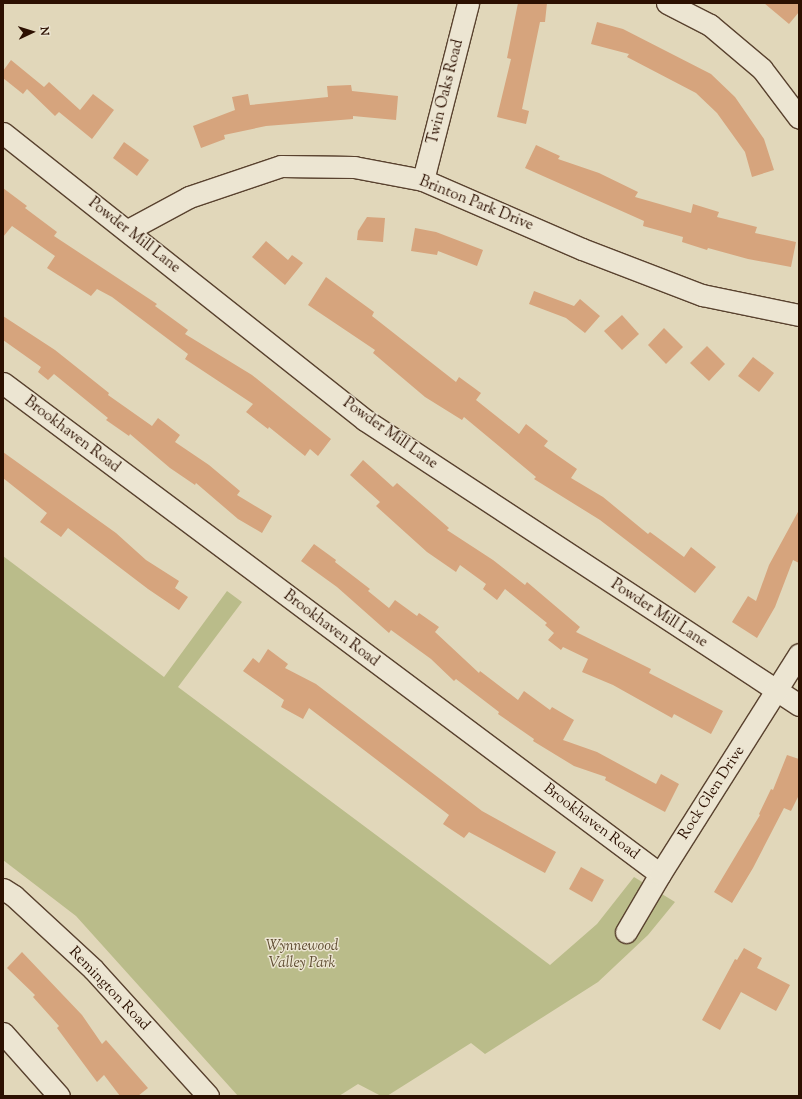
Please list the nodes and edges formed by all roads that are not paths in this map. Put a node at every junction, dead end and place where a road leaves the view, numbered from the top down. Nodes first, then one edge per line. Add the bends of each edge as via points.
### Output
1 (468, 3) edge
2 (668, 3) edge
3 (799, 118) edge
4 (3, 133) edge
5 (423, 180) junction
6 (128, 230) junction
7 (799, 315) edge
8 (3, 383) edge
9 (799, 654) edge
10 (777, 692) junction
11 (799, 705) edge
12 (660, 874) junction
13 (7, 898) edge
14 (626, 932) dead end
15 (3, 1032) edge
16 (59, 1096) edge
17 (208, 1096) edge

1 - 5 street, Twin Oaks Road
2 - 3 street via 710,25 762,69
4 - 6 street, Powder Mill Lane
5 - 6 street, Brinton Park Drive via 354,167 281,166 189,197
5 - 7 street, Brinton Park Drive via 582,249 702,295
6 - 10 street, Powder Mill Lane via 365,420
8 - 12 street, Brookhaven Road
9 - 10 street, Rock Glen Drive
10 - 11 street, Powder Mill Lane
10 - 12 street, Rock Glen Drive
12 - 14 street, Rock Glen Drive
13 - 17 street, Remington Road via 93,969
15 - 16 street

